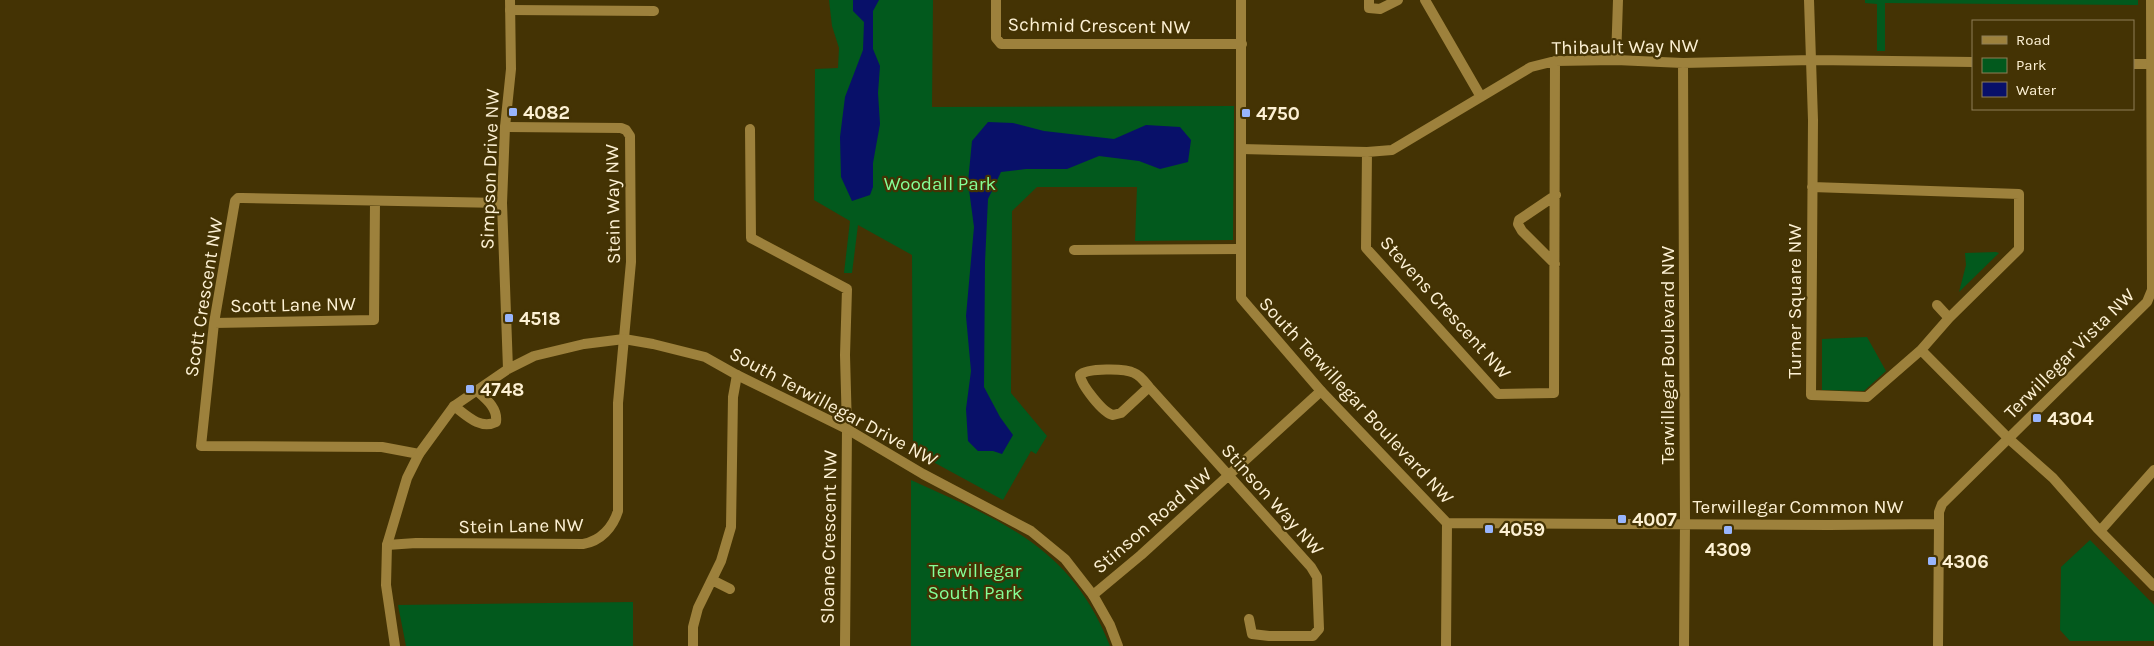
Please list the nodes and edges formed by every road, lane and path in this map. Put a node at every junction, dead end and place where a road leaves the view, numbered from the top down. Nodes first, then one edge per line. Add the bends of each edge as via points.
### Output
1 (996, 0) edge
2 (1241, 0) edge
3 (1369, 0) edge
4 (1398, 0) edge
5 (1426, 0) edge
6 (1618, 0) edge
7 (1810, 0) edge
8 (2151, 0) edge
9 (510, 5) edge
10 (654, 11) dead end
11 (1242, 44) junction
12 (1616, 60) junction
13 (1813, 60) junction
14 (1555, 61) junction
15 (1972, 62) edge
16 (1684, 63) junction
17 (2134, 64) edge
18 (2150, 64) junction
19 (1481, 96) junction
20 (505, 127) junction
21 (750, 129) dead end
22 (1241, 149) junction
23 (1367, 152) junction
24 (1812, 187) junction
25 (1556, 195) junction
26 (375, 202) junction
27 (502, 203) junction
28 (1240, 249) junction
29 (1074, 250) dead end
30 (1555, 264) junction
31 (2153, 290) edge
32 (1937, 305) dead end
33 (1949, 318) junction
34 (214, 323) junction
35 (624, 339) junction
36 (1921, 350) junction
37 (508, 369) junction
38 (737, 375) junction
39 (1149, 387) junction
40 (477, 391) junction
41 (1322, 391) junction
42 (454, 406) junction
43 (847, 429) junction
44 (2009, 439) junction
45 (419, 454) junction
46 (2154, 470) edge
47 (1229, 476) junction
48 (1447, 523) junction
49 (1685, 524) junction
50 (1938, 524) junction
51 (2100, 531) junction
52 (387, 545) junction
53 (712, 580) junction
54 (2154, 586) edge
55 (730, 589) dead end
56 (1093, 595) junction
57 (1249, 620) dead end
58 (395, 646) edge
59 (693, 646) edge
60 (845, 646) edge
61 (1118, 646) edge
62 (1446, 646) edge
63 (1684, 646) edge
64 (1938, 646) edge

1 - 11 street, Schmid Crescent NW via 996,38 1001,44
2 - 11 street, South Terwillegar Boulevard NW
3 - 4 street via 1369,8 1380,9
5 - 19 street
6 - 12 street
7 - 13 street, Turner Square NW
8 - 18 street
9 - 10 street
9 - 20 street, Simpson Drive NW via 510,69
11 - 22 street, South Terwillegar Boulevard NW
12 - 14 street, Thibault Way NW
12 - 16 street, Thibault Way NW
13 - 15 street, Thibault Way NW
13 - 16 street, Thibault Way NW
13 - 24 street, Turner Square NW
14 - 19 street, Thibault Way NW via 1531,67
14 - 25 street, Stevens Crescent NW
16 - 49 street, Terwillegar Boulevard NW
17 - 18 street
18 - 31 street
19 - 23 street, Thibault Way NW via 1392,150
20 - 27 street, Simpson Drive NW
20 - 35 street, Stein Way NW via 621,128 630,136 631,262
21 - 43 street, Sloane Crescent NW via 751,238 847,289
22 - 23 street, Thibault Way NW
22 - 28 street, South Terwillegar Boulevard NW
23 - 30 street, Stevens Crescent NW via 1366,248 1498,394 1554,393
24 - 33 street, Turner Square NW via 2019,194 2019,249
24 - 36 street, Turner Square NW via 1811,395 1868,397
25 - 30 street, Stevens Crescent NW
25 - 30 street via 1519,220 1518,224
26 - 27 street, Scott Crescent NW
26 - 34 street, Scott Crescent NW via 238,198
26 - 34 street, Scott Lane NW via 374,320
27 - 37 street, Simpson Drive NW
28 - 29 street
28 - 41 street, South Terwillegar Boulevard NW via 1243,301
31 - 44 street, Terwillegar Vista NW via 2147,302
32 - 33 street
33 - 36 street, Turner Square NW
34 - 45 street, Scott Crescent NW via 201,446 382,447
35 - 37 street, South Terwillegar Drive NW via 584,344 534,356
35 - 38 street, South Terwillegar Drive NW via 705,357
35 - 52 street, Stein Lane NW via 618,403 618,511 600,539 583,544
36 - 44 street
37 - 40 street, South Terwillegar Drive NW
38 - 43 street, South Terwillegar Drive NW
38 - 53 street via 733,397 731,527
39 - 39 street, Stinson Way NW via 1137,374 1126,370 1088,371 1080,375 1083,384 1106,412 1113,415 1121,413
39 - 47 street, Stinson Way NW
40 - 42 street, South Terwillegar Drive NW
40 - 42 street via 492,404 496,422 478,424
41 - 47 street, Stinson Road NW
41 - 48 street, South Terwillegar Boulevard NW
42 - 45 street, South Terwillegar Drive NW
43 - 56 street, South Terwillegar Drive NW via 923,474 1031,531 1065,559
43 - 60 street, Sloane Crescent NW
44 - 50 street, Terwillegar Vista NW via 1942,504
44 - 51 street via 2053,478
45 - 52 street, South Terwillegar Drive NW via 407,478
46 - 51 street
47 - 56 street, Stinson Road NW
47 - 57 street, Stinson Way NW via 1317,577 1319,629 1313,636 1252,634
48 - 49 street, Terwillegar Common NW
48 - 62 street
49 - 50 street, Terwillegar Common NW
49 - 63 street, Terwillegar Boulevard NW
50 - 64 street
51 - 54 street
52 - 58 street, South Terwillegar Drive NW via 386,585
53 - 55 street
53 - 59 street via 698,608
56 - 61 street, South Terwillegar Drive NW

